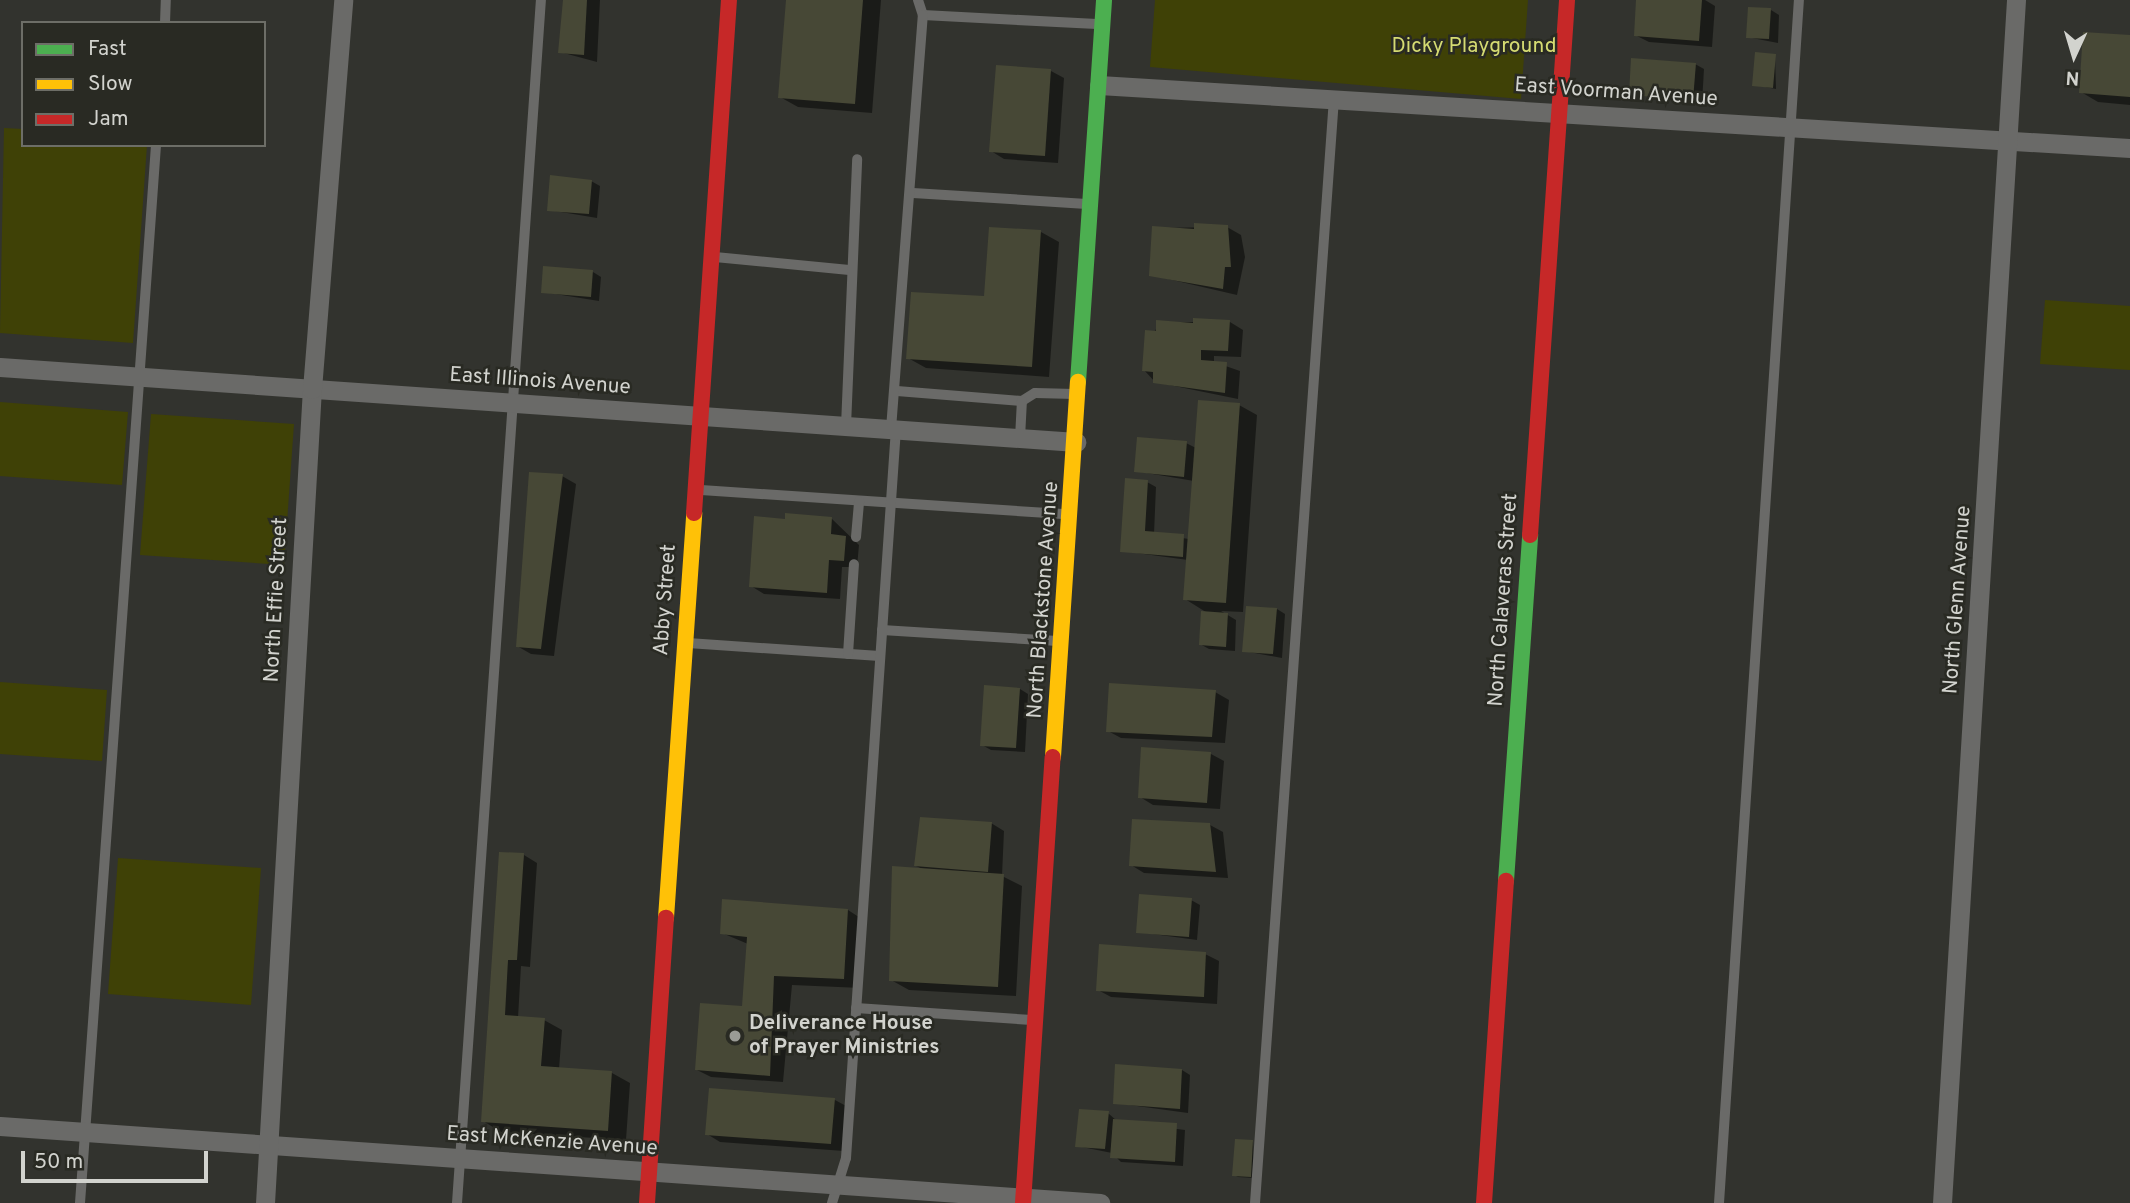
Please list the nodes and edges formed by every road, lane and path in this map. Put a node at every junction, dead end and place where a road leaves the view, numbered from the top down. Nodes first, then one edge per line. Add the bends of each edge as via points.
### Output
1 (166, 0) edge
2 (343, 0) edge
3 (541, 0) edge
4 (729, 0) edge
5 (918, 0) edge
6 (1104, 0) edge
7 (1567, 0) edge
8 (1799, 0) edge
9 (2016, 0) edge
10 (923, 15) junction
11 (165, 21) edge
12 (1102, 24) junction
13 (1098, 85) junction
14 (1334, 99) junction
15 (1559, 113) junction
16 (1789, 127) junction
17 (2011, 141) junction
18 (156, 147) edge
19 (2130, 148) edge
20 (857, 159) dead end
21 (914, 193) junction
22 (1091, 204) junction
23 (711, 256) junction
24 (849, 270) junction
25 (0, 368) edge
26 (139, 377) junction
27 (312, 389) junction
28 (897, 391) junction
29 (1079, 395) junction
30 (1022, 401) junction
31 (513, 403) junction
32 (699, 416) junction
33 (846, 426) junction
34 (893, 429) junction
35 (1020, 438) junction
36 (1076, 442) junction
37 (694, 490) junction
38 (859, 501) junction
39 (890, 503) junction
40 (1071, 514) junction
41 (856, 537) dead end
42 (854, 564) dead end
43 (882, 630) junction
44 (1062, 641) junction
45 (684, 643) junction
46 (848, 654) junction
47 (880, 656) junction
48 (856, 1008) junction
49 (1036, 1020) junction
50 (0, 1126) edge
51 (85, 1132) junction
52 (269, 1145) junction
53 (460, 1158) junction
54 (648, 1171) junction
55 (835, 1194) edge
56 (1024, 1200) edge
57 (80, 1203) edge
58 (265, 1203) edge
59 (457, 1203) edge
60 (647, 1203) edge
61 (1100, 1203) edge
62 (1255, 1203) edge
63 (1484, 1203) edge
64 (1719, 1203) edge
65 (1942, 1203) edge

1 - 11 lane
2 - 27 street, North Effie Street
3 - 31 lane
4 - 23 main road, Abby Street
5 - 10 lane
6 - 12 main road, North Blackstone Avenue
7 - 15 main road, North Calaveras Street
8 - 16 lane
9 - 17 street, North Glenn Avenue
10 - 12 lane
10 - 21 lane
12 - 13 main road, North Blackstone Avenue
13 - 14 street, East Voorman Avenue
13 - 22 main road, North Blackstone Avenue
14 - 15 street, East Voorman Avenue
14 - 62 lane
15 - 16 street, East Voorman Avenue
15 - 63 main road, North Calaveras Street
16 - 17 street, East Voorman Avenue
16 - 64 lane
17 - 19 street, East Voorman Avenue
17 - 65 street, North Glenn Avenue
18 - 26 lane
20 - 24 lane
21 - 22 lane
21 - 28 lane
22 - 29 main road, North Blackstone Avenue
23 - 24 lane
23 - 32 main road, Abby Street
24 - 33 lane
25 - 26 street, East Illinois Avenue
26 - 27 street, East Illinois Avenue
26 - 51 lane
27 - 31 street, East Illinois Avenue
27 - 52 street, North Effie Street
28 - 30 lane
28 - 34 lane
29 - 30 lane via 1035,393
29 - 36 main road, North Blackstone Avenue
30 - 35 lane
31 - 32 street, East Illinois Avenue
31 - 53 lane
32 - 33 street, East Illinois Avenue
32 - 37 main road, Abby Street
33 - 34 street, East Illinois Avenue
34 - 35 street, East Illinois Avenue
34 - 39 lane
35 - 36 street, East Illinois Avenue
36 - 40 main road, North Blackstone Avenue
37 - 38 lane
37 - 45 main road, Abby Street
38 - 39 lane
38 - 41 lane
39 - 40 lane
39 - 43 lane
40 - 44 main road, North Blackstone Avenue
42 - 46 lane
43 - 44 lane
43 - 47 lane
44 - 49 main road, North Blackstone Avenue
45 - 46 lane
45 - 54 main road, Abby Street
46 - 47 lane
47 - 48 lane
48 - 49 lane
48 - 55 lane via 846,1158
49 - 56 main road, North Blackstone Avenue
50 - 51 street, East McKenzie Avenue
51 - 52 street, East McKenzie Avenue
51 - 57 lane
52 - 53 street, East McKenzie Avenue
52 - 58 street, North Effie Street
53 - 54 street, East McKenzie Avenue
53 - 59 lane
54 - 55 street, East McKenzie Avenue
54 - 60 main road, Abby Street
55 - 56 street, East McKenzie Avenue
56 - 61 street, East McKenzie Avenue

